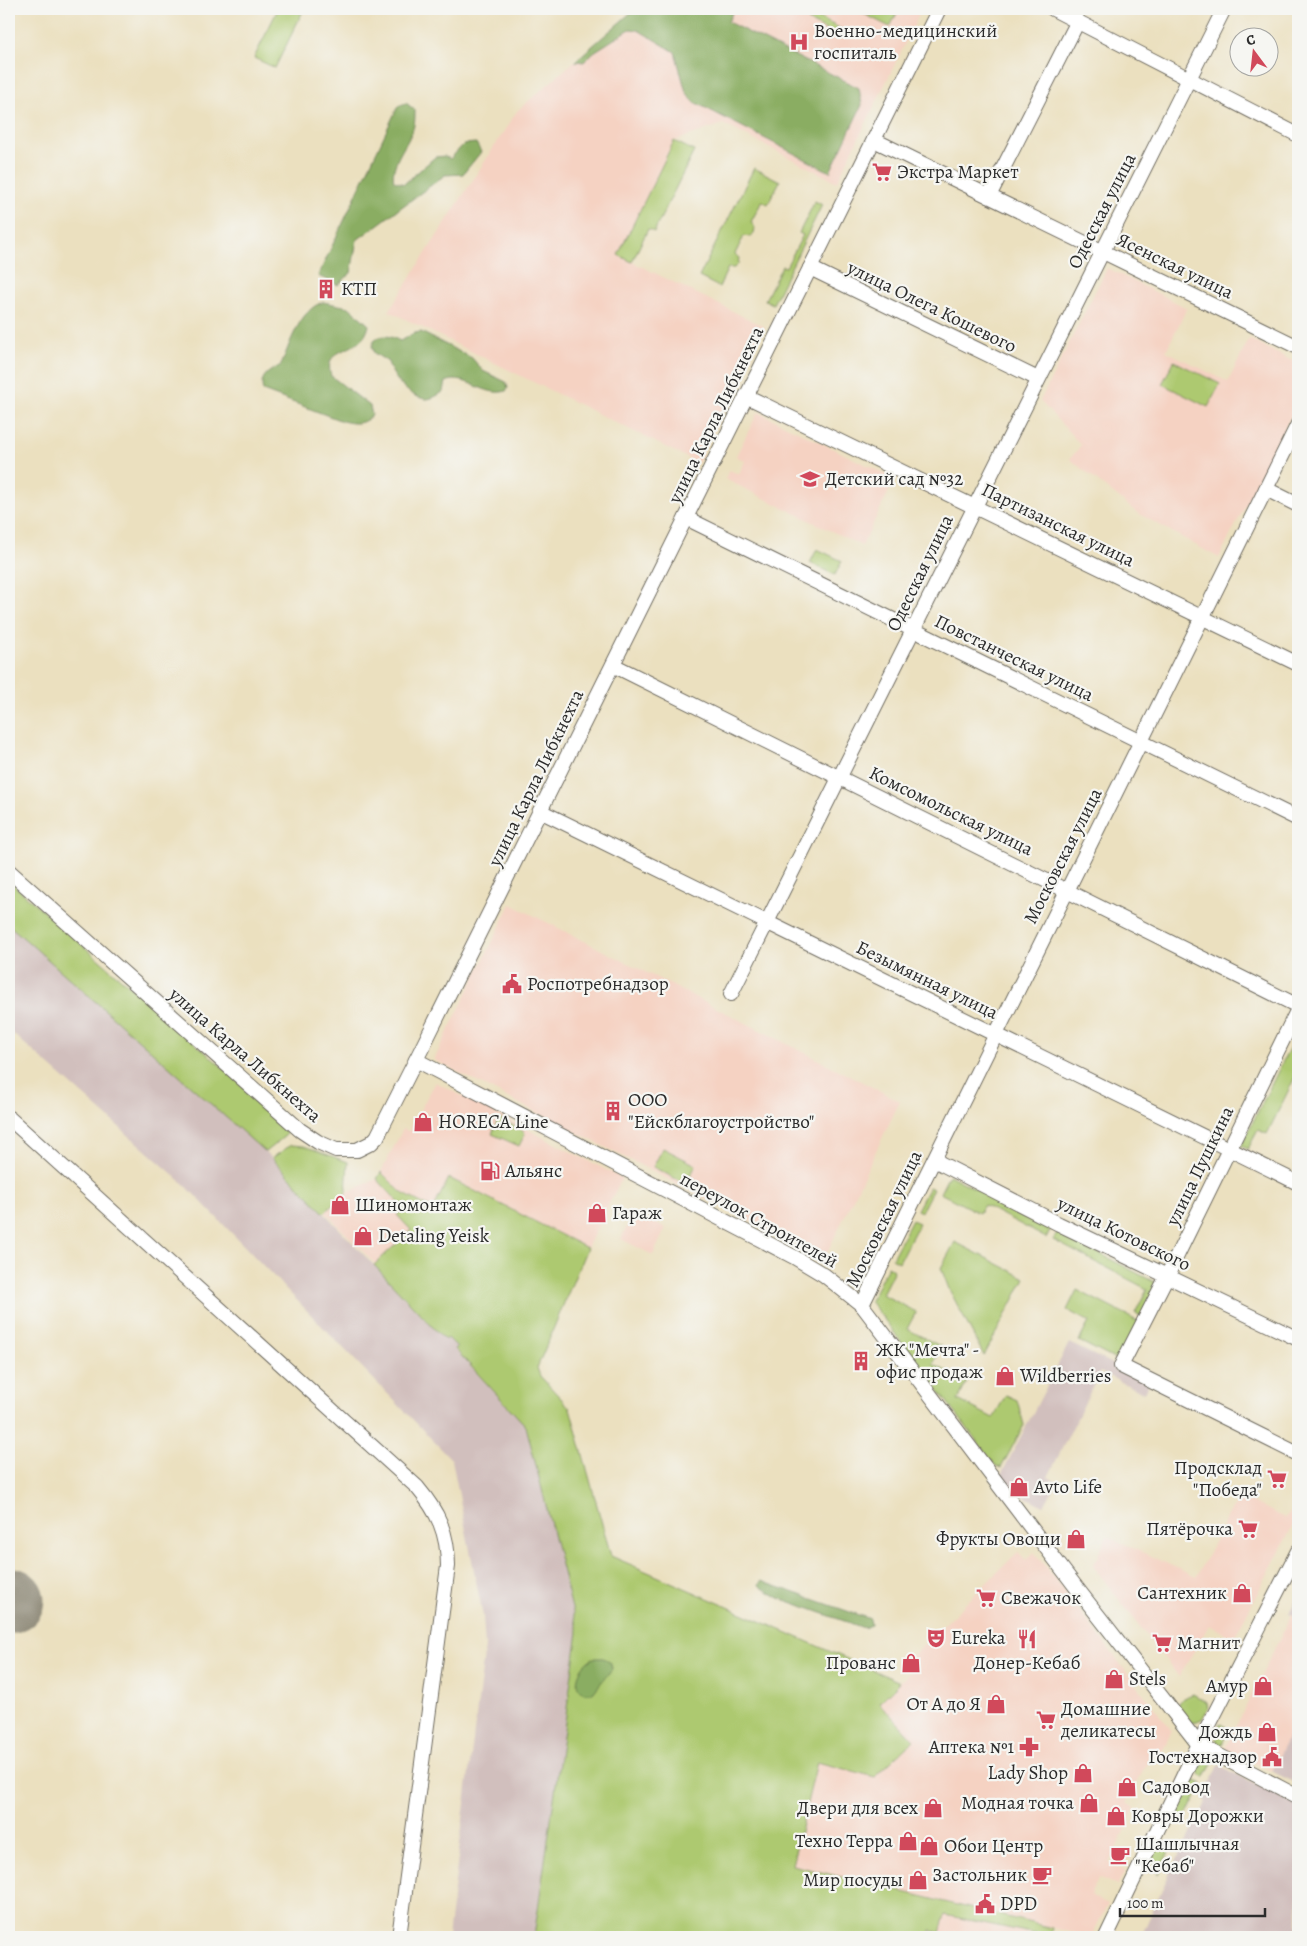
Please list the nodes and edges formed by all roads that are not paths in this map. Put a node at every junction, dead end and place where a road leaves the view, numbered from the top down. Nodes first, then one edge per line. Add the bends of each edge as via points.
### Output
1 (939, 9) edge
2 (1053, 9) edge
3 (1224, 9) edge
4 (1078, 21) junction
5 (1189, 78) junction
6 (1298, 135) edge
7 (874, 140) junction
8 (989, 196) junction
9 (1102, 252) junction
10 (810, 268) junction
11 (1298, 348) edge
12 (1038, 379) junction
13 (746, 396) junction
14 (1298, 424) edge
15 (1266, 489) junction
16 (1298, 505) edge
17 (974, 506) junction
18 (686, 518) junction
19 (1202, 616) junction
20 (913, 630) junction
21 (1298, 664) edge
22 (613, 665) junction
23 (1142, 742) junction
24 (839, 777) junction
25 (540, 811) junction
26 (1298, 819) edge
27 (9, 871) edge
28 (1068, 890) junction
29 (766, 922) junction
30 (731, 994) dead end
31 (1298, 1007) edge
32 (994, 1034) junction
33 (416, 1060) junction
34 (9, 1118) edge
35 (1229, 1148) junction
36 (934, 1160) junction
37 (1298, 1183) edge
38 (1167, 1276) junction
39 (862, 1305) junction
40 (1298, 1339) edge
41 (1298, 1454) edge
42 (1298, 1551) edge
43 (1199, 1745) junction
44 (1298, 1796) edge
45 (399, 1937) edge
46 (1106, 1937) edge

1 - 7 street, улица Карла Либкнехта
2 - 4 street
3 - 5 street, Одесская улица
4 - 5 street
4 - 8 street
5 - 6 street
5 - 9 street, Одесская улица
7 - 8 street, Ясенская улица
7 - 10 street, улица Карла Либкнехта
8 - 9 street, Ясенская улица
9 - 11 street, Ясенская улица
9 - 12 street, Одесская улица
10 - 12 street, улица Олега Кошевого
10 - 13 street, улица Карла Либкнехта
12 - 17 street, Одесская улица
13 - 17 street, Партизанская улица
13 - 18 street, улица Карла Либкнехта
14 - 15 street, Московская улица
15 - 16 street
15 - 19 street, Московская улица
17 - 19 street, Партизанская улица
17 - 20 street, Одесская улица
18 - 20 street, Повстанческая улица
18 - 22 street, улица Карла Либкнехта
19 - 21 street, Партизанская улица
19 - 23 street, Московская улица
20 - 23 street, Повстанческая улица
20 - 24 street, Одесская улица
22 - 24 street, Комсомольская улица
22 - 25 street, улица Карла Либкнехта
23 - 26 street, Повстанческая улица
23 - 28 street, Московская улица
24 - 28 street, Комсомольская улица
24 - 29 street, Одесская улица
25 - 29 street, Безымянная улица
25 - 33 street, улица Карла Либкнехта
27 - 33 street, улица Карла Либкнехта via 300,1130 329,1148 352,1151 374,1140
28 - 31 street, Комсомольская улица
28 - 32 street, Московская улица
29 - 30 street, Одесская улица
29 - 32 street, Безымянная улица
31 - 35 street, улица Пушкина
32 - 35 street, Безымянная улица
32 - 36 street, Московская улица
33 - 39 street, переулок Строителей via 794,1257
34 - 45 street via 417,1487 441,1520 446,1534 448,1566
35 - 37 street, Безымянная улица
35 - 38 street, улица Пушкина
36 - 38 street, улица Котовского
36 - 39 street, Московская улица
38 - 40 street, улица Котовского
38 - 41 street, улица Пушкина via 1121,1366
39 - 43 street, переулок Строителей
42 - 43 street
43 - 44 street, переулок Строителей
43 - 46 street

